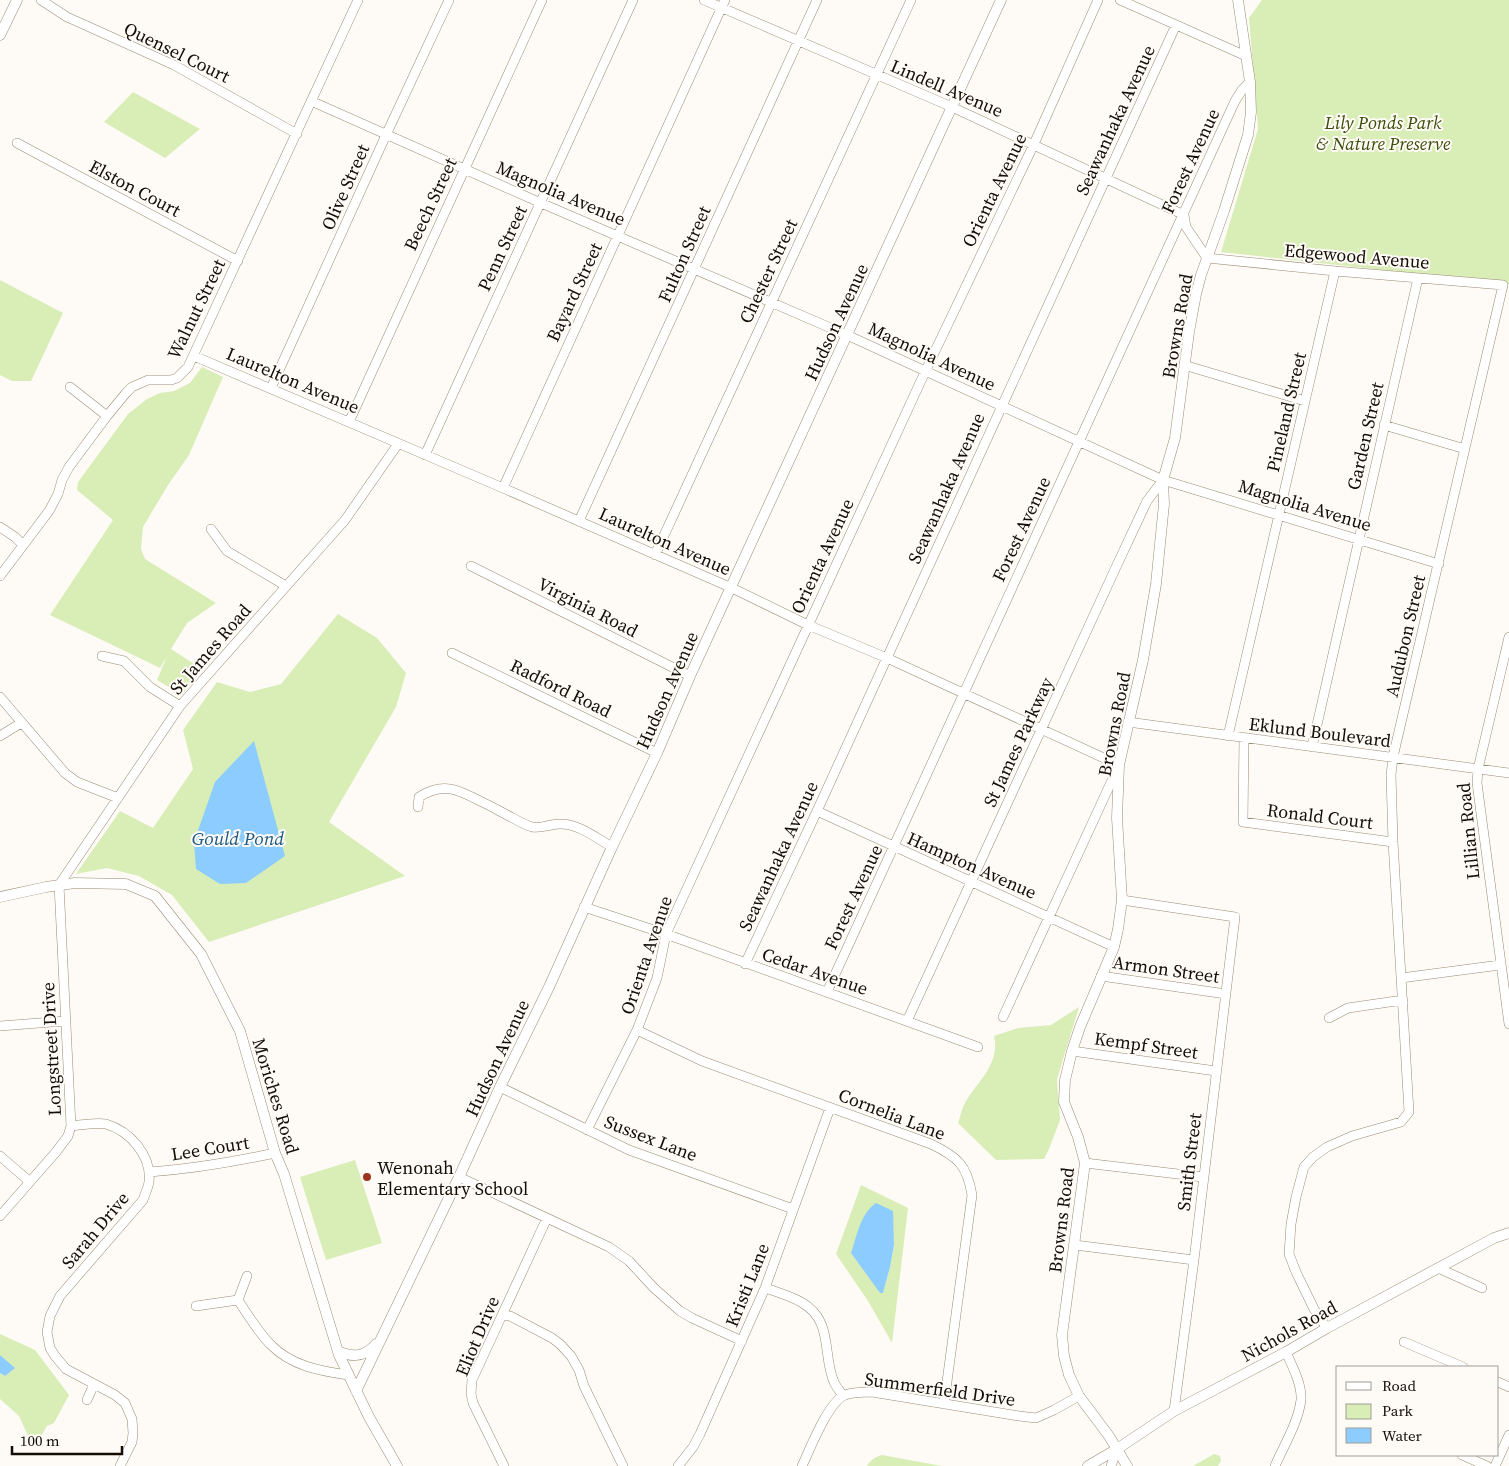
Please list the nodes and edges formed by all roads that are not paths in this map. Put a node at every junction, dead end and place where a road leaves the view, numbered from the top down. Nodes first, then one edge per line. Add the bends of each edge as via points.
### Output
1 (17, 0) edge
2 (41, 0) edge
3 (358, 0) edge
4 (449, 0) edge
5 (542, 0) edge
6 (633, 0) edge
7 (704, 0) edge
8 (818, 0) edge
9 (910, 0) edge
10 (1001, 0) edge
11 (1098, 0) edge
12 (1120, 0) edge
13 (1238, 0) edge
14 (724, 4) edge
15 (1176, 25) junction
16 (0, 35) edge
17 (798, 42) junction
18 (1246, 56) junction
19 (876, 75) junction
20 (1250, 82) junction
21 (311, 101) junction
22 (952, 107) junction
23 (297, 134) junction
24 (386, 135) junction
25 (17, 144) dead end
26 (1034, 144) junction
27 (464, 168) junction
28 (1106, 178) junction
29 (540, 203) junction
30 (1184, 215) junction
31 (618, 235) junction
32 (1207, 258) junction
33 (238, 261) junction
34 (695, 269) junction
35 (1335, 271) junction
36 (1418, 278) junction
37 (1503, 285) joint
38 (771, 303) junction
39 (847, 335) junction
40 (194, 356) junction
41 (1184, 365) junction
42 (925, 372) junction
43 (70, 387) dead end
44 (272, 388) junction
45 (1305, 401) junction
46 (1001, 406) junction
47 (107, 416) junction
48 (349, 422) junction
49 (1384, 425) junction
50 (1079, 442) junction
51 (398, 444) junction
52 (1465, 449) junction
53 (425, 455) junction
54 (1162, 480) junction
55 (502, 488) junction
56 (1279, 514) junction
57 (579, 521) junction
58 (0, 527) edge
59 (211, 529) dead end
60 (1359, 538) junction
61 (23, 545) junction
62 (655, 556) junction
63 (1439, 564) junction
64 (471, 566) dead end
65 (0, 576) edge
66 (286, 586) junction
67 (732, 588) junction
68 (808, 625) junction
69 (1509, 637) edge
70 (452, 653) dead end
71 (102, 656) dead end
72 (887, 658) junction
73 (690, 676) junction
74 (964, 693) junction
75 (0, 697) edge
76 (180, 706) junction
77 (1128, 722) junction
78 (21, 723) junction
79 (1041, 729) junction
80 (0, 736) edge
81 (1228, 736) junction
82 (1244, 738) junction
83 (1312, 747) junction
84 (657, 753) junction
85 (1393, 757) junction
86 (1120, 765) junction
87 (1478, 769) junction
88 (1509, 773) edge
89 (118, 798) junction
90 (418, 807) dead end
91 (817, 811) junction
92 (1393, 842) junction
93 (612, 847) junction
94 (894, 848) junction
95 (972, 882) junction
96 (59, 886) junction
97 (0, 897) edge
98 (1122, 900) junction
99 (584, 907) junction
100 (1049, 917) junction
101 (666, 934) junction
102 (1114, 947) junction
103 (745, 964) junction
104 (1500, 965) junction
105 (1102, 976) junction
106 (1401, 978) junction
107 (827, 992) junction
108 (1226, 994) junction
109 (1403, 1000) junction
110 (1003, 1017) dead end
111 (1329, 1018) dead end
112 (65, 1021) junction
113 (907, 1021) junction
114 (1509, 1024) edge
115 (0, 1026) edge
116 (637, 1030) junction
117 (978, 1047) dead end
118 (1072, 1051) junction
119 (1216, 1071) junction
120 (500, 1087) junction
121 (830, 1108) junction
122 (71, 1126) junction
123 (587, 1130) junction
124 (275, 1153) junction
125 (0, 1156) edge
126 (1085, 1163) junction
127 (149, 1172) junction
128 (1203, 1177) junction
129 (459, 1178) junction
130 (30, 1182) junction
131 (793, 1209) junction
132 (0, 1216) edge
133 (547, 1218) junction
134 (1509, 1233) edge
135 (1075, 1245) junction
136 (1194, 1260) junction
137 (1438, 1268) junction
138 (247, 1276) dead end
139 (765, 1288) junction
140 (1482, 1288) dead end
141 (238, 1300) junction
142 (196, 1306) dead end
143 (503, 1315) junction
144 (1327, 1328) junction
145 (384, 1333) junction
146 (742, 1341) junction
147 (1404, 1342) dead end
148 (338, 1351) junction
149 (1286, 1352) junction
150 (1461, 1366) edge
151 (348, 1375) junction
152 (94, 1384) junction
153 (356, 1391) junction
154 (843, 1396) junction
155 (1079, 1396) junction
156 (87, 1400) dead end
157 (944, 1404) junction
158 (1174, 1411) junction
159 (1509, 1434) edge
160 (1117, 1449) junction
161 (1464, 1456) edge
162 (120, 1466) edge
163 (397, 1466) edge
164 (504, 1466) edge
165 (623, 1466) edge
166 (678, 1466) edge
167 (802, 1466) edge
168 (1088, 1466) edge
169 (1111, 1466) edge
170 (1126, 1466) edge
171 (1275, 1466) edge
172 (1487, 1466) edge
173 (1495, 1466) edge

1 - 16 street
2 - 23 street, Quensel Court via 67,17 174,65
3 - 21 street, Walnut Street
4 - 24 street, Olive Street
5 - 27 street, Beech Street
6 - 29 street, Penn Street
7 - 14 street, Lindell Avenue
8 - 17 street, Fulton Street
9 - 19 street, Chester Street
10 - 22 street, Hudson Avenue
11 - 26 street, Orienta Avenue
12 - 15 street
13 - 18 street, Browns Road
14 - 17 street, Lindell Avenue
14 - 31 street, Bayard Street
15 - 18 street
15 - 28 street, Seawanhaka Avenue
17 - 19 street, Lindell Avenue
17 - 34 street, Fulton Street
18 - 20 street, Browns Road
19 - 22 street, Lindell Avenue
19 - 38 street, Chester Street
20 - 30 street, Forest Avenue via 1235,101
20 - 32 street, Browns Road via 1248,135
21 - 23 street, Walnut Street
21 - 24 street, Magnolia Avenue
22 - 26 street, Lindell Avenue
22 - 39 street, Hudson Avenue
23 - 33 street, Walnut Street
24 - 27 street, Magnolia Avenue
24 - 44 street, Olive Street
25 - 33 street, Elston Court
26 - 28 street, Lindell Avenue
26 - 42 street, Orienta Avenue
27 - 29 street, Magnolia Avenue
27 - 48 street, Beech Street
28 - 30 street, Lindell Avenue
28 - 46 street, Seawanhaka Avenue
29 - 31 street, Magnolia Avenue
29 - 53 street, Penn Street
30 - 32 street via 1186,227
30 - 50 street, Forest Avenue
31 - 34 street, Magnolia Avenue
31 - 55 street, Bayard Street
32 - 35 street, Edgewood Avenue
32 - 41 street, Browns Road via 1196,294
33 - 40 street, Walnut Street
34 - 38 street, Magnolia Avenue
34 - 57 street, Fulton Street
35 - 36 street, Edgewood Avenue
35 - 45 street, Pineland Street
36 - 37 street, Edgewood Avenue
36 - 49 street, Garden Street
37 - 52 street, Audubon Street
38 - 39 street, Magnolia Avenue
38 - 62 street, Chester Street
39 - 42 street, Magnolia Avenue
39 - 67 street, Hudson Avenue
40 - 44 street, Laurelton Avenue
40 - 47 street, Walnut Street via 177,378 148,380 132,387
41 - 45 street
41 - 54 street, Browns Road via 1175,438
42 - 46 street, Magnolia Avenue
42 - 68 street, Orienta Avenue
43 - 47 street
44 - 48 street, Laurelton Avenue
45 - 56 street, Pineland Street
46 - 50 street, Magnolia Avenue
46 - 72 street, Seawanhaka Avenue
47 - 61 street, Walnut Street via 68,467 49,511
48 - 51 street, Laurelton Avenue
49 - 52 street
49 - 60 street, Garden Street
50 - 54 street, Magnolia Avenue
50 - 74 street, Forest Avenue
51 - 53 street, Laurelton Avenue
51 - 66 street, St James Road via 345,520
52 - 63 street, Audubon Street
53 - 55 street, Laurelton Avenue
54 - 56 street, Magnolia Avenue
54 - 77 street, Browns Road via 1164,504 1156,584
54 - 79 street, St James Parkway via 1147,501
55 - 57 street, Laurelton Avenue
56 - 60 street, Magnolia Avenue
56 - 81 street, Pineland Street
57 - 62 street, Laurelton Avenue
58 - 61 street
59 - 66 street via 227,551
60 - 63 street, Magnolia Avenue
60 - 83 street, Garden Street
61 - 65 street, Walnut Street
62 - 67 street, Laurelton Avenue
63 - 85 street, Audubon Street
64 - 73 street, Virginia Road
66 - 76 street, St James Road
67 - 68 street, Laurelton Avenue
67 - 73 street, Hudson Avenue
68 - 72 street, Laurelton Avenue
68 - 101 street, Orienta Avenue
69 - 87 street, Lillian Road
70 - 84 street, Radford Road
71 - 76 street via 124,661 150,687
72 - 74 street, Laurelton Avenue
72 - 91 street, Seawanhaka Avenue
73 - 84 street, Hudson Avenue
74 - 79 street, Laurelton Avenue
74 - 94 street, Forest Avenue
75 - 78 street
76 - 89 street, St James Road
77 - 81 street, Eklund Boulevard
77 - 86 street, Browns Road
78 - 80 street
78 - 89 street via 65,773 77,782
79 - 86 street, Laurelton Avenue
79 - 95 street, St James Parkway
81 - 82 street, Eklund Boulevard
82 - 83 street, Eklund Boulevard
82 - 92 street, Ronald Court via 1243,822
83 - 85 street, Eklund Boulevard
84 - 93 street, Hudson Avenue
85 - 87 street, Eklund Boulevard
85 - 92 street, Audubon Street
86 - 98 street, Browns Road via 1117,818
86 - 100 street
87 - 88 street, Eklund Boulevard
87 - 104 street, Lillian Road via 1477,783
89 - 96 street, St James Road
90 - 93 street via 419,797 429,791 454,789 532,827 575,826
91 - 94 street, Hampton Avenue
91 - 103 street, Seawanhaka Avenue
92 - 106 street, Audubon Street
93 - 99 street, Hudson Avenue
94 - 95 street, Hampton Avenue
94 - 107 street, Forest Avenue
95 - 100 street, Hampton Avenue
95 - 113 street, St James Parkway
96 - 97 street, Moriches Road
96 - 112 street, Longstreet Drive
96 - 124 street, Moriches Road via 126,884 155,896 201,954 240,1031
98 - 102 street, Browns Road
98 - 108 street, Smith Street via 1235,918
99 - 101 street, Cedar Avenue
99 - 120 street, Hudson Avenue
100 - 102 street, Hampton Avenue
100 - 110 street
101 - 103 street, Cedar Avenue
101 - 116 street, Orienta Avenue via 657,978
102 - 105 street, Browns Road
103 - 107 street, Cedar Avenue
104 - 106 street
104 - 114 street, Lillian Road
105 - 108 street, Armon Street
105 - 118 street, Browns Road
106 - 109 street, Audubon Street
107 - 113 street, Cedar Avenue
108 - 119 street, Smith Street
109 - 111 street via 1348,1008
109 - 144 street, Audubon Street via 1409,1112 1401,1122 1352,1136 1313,1157 1304,1167 1296,1197 1289,1254 1314,1309
112 - 115 street
112 - 122 street, Longstreet Drive
113 - 117 street, Cedar Avenue
116 - 121 street, Cornelia Lane via 702,1061
116 - 123 street, Orienta Avenue
118 - 119 street, Kempf Street
118 - 126 street, Browns Road via 1064,1102
119 - 128 street, Smith Street
120 - 123 street, Sussex Lane
120 - 129 street, Hudson Avenue
121 - 131 street, Kristi Lane
121 - 157 street, Cornelia Lane via 949,1153 963,1166 970,1179 972,1195
122 - 127 street via 105,1124 121,1131 143,1154
122 - 130 street, Longstreet Drive via 68,1136
123 - 131 street, Sussex Lane via 629,1150
124 - 127 street, Lee Court via 188,1169
124 - 148 street, Moriches Road
125 - 130 street
126 - 128 street
126 - 135 street, Browns Road
127 - 152 street, Sarah Drive via 143,1200 60,1296 48,1324 48,1340 55,1356 66,1369
128 - 136 street, Smith Street
129 - 133 street
129 - 145 street, Hudson Avenue
130 - 132 street, Longstreet Drive
131 - 139 street, Kristi Lane
133 - 143 street, Eliot Drive
133 - 146 street via 609,1247 629,1261 680,1311
134 - 137 street, Nichols Road
135 - 136 street
135 - 155 street, Browns Road via 1062,1335 1069,1376
136 - 158 street, Smith Street
137 - 140 street
137 - 144 street, Nichols Road
138 - 141 street
139 - 146 street, Kristi Lane
139 - 154 street via 802,1303 819,1319 824,1329 834,1382
141 - 142 street
141 - 151 street via 271,1345 284,1356 304,1366
143 - 164 street, Eliot Drive via 472,1380 471,1394
143 - 165 street via 552,1338 571,1356
144 - 149 street, Nichols Road
145 - 148 street via 369,1352 351,1355
145 - 153 street, Hudson Avenue
146 - 166 street, Kristi Lane via 700,1434
147 - 150 street
148 - 151 street, Moriches Road
149 - 158 street, Nichols Road
149 - 171 street via 1301,1399 1296,1420
151 - 153 street, Moriches Road
152 - 156 street
152 - 162 street, Sarah Drive via 120,1398 130,1412 132,1442
153 - 163 street, Moriches Road
154 - 157 street, Summerfield Drive via 872,1392
154 - 167 street, Summerfield Drive via 828,1413
155 - 157 street, Summerfield Drive via 1036,1418
155 - 160 street, Browns Road
158 - 160 street, Nichols Road
159 - 173 street
160 - 168 street, Nichols Road
160 - 169 street
160 - 170 street, Browns Road
161 - 172 street

